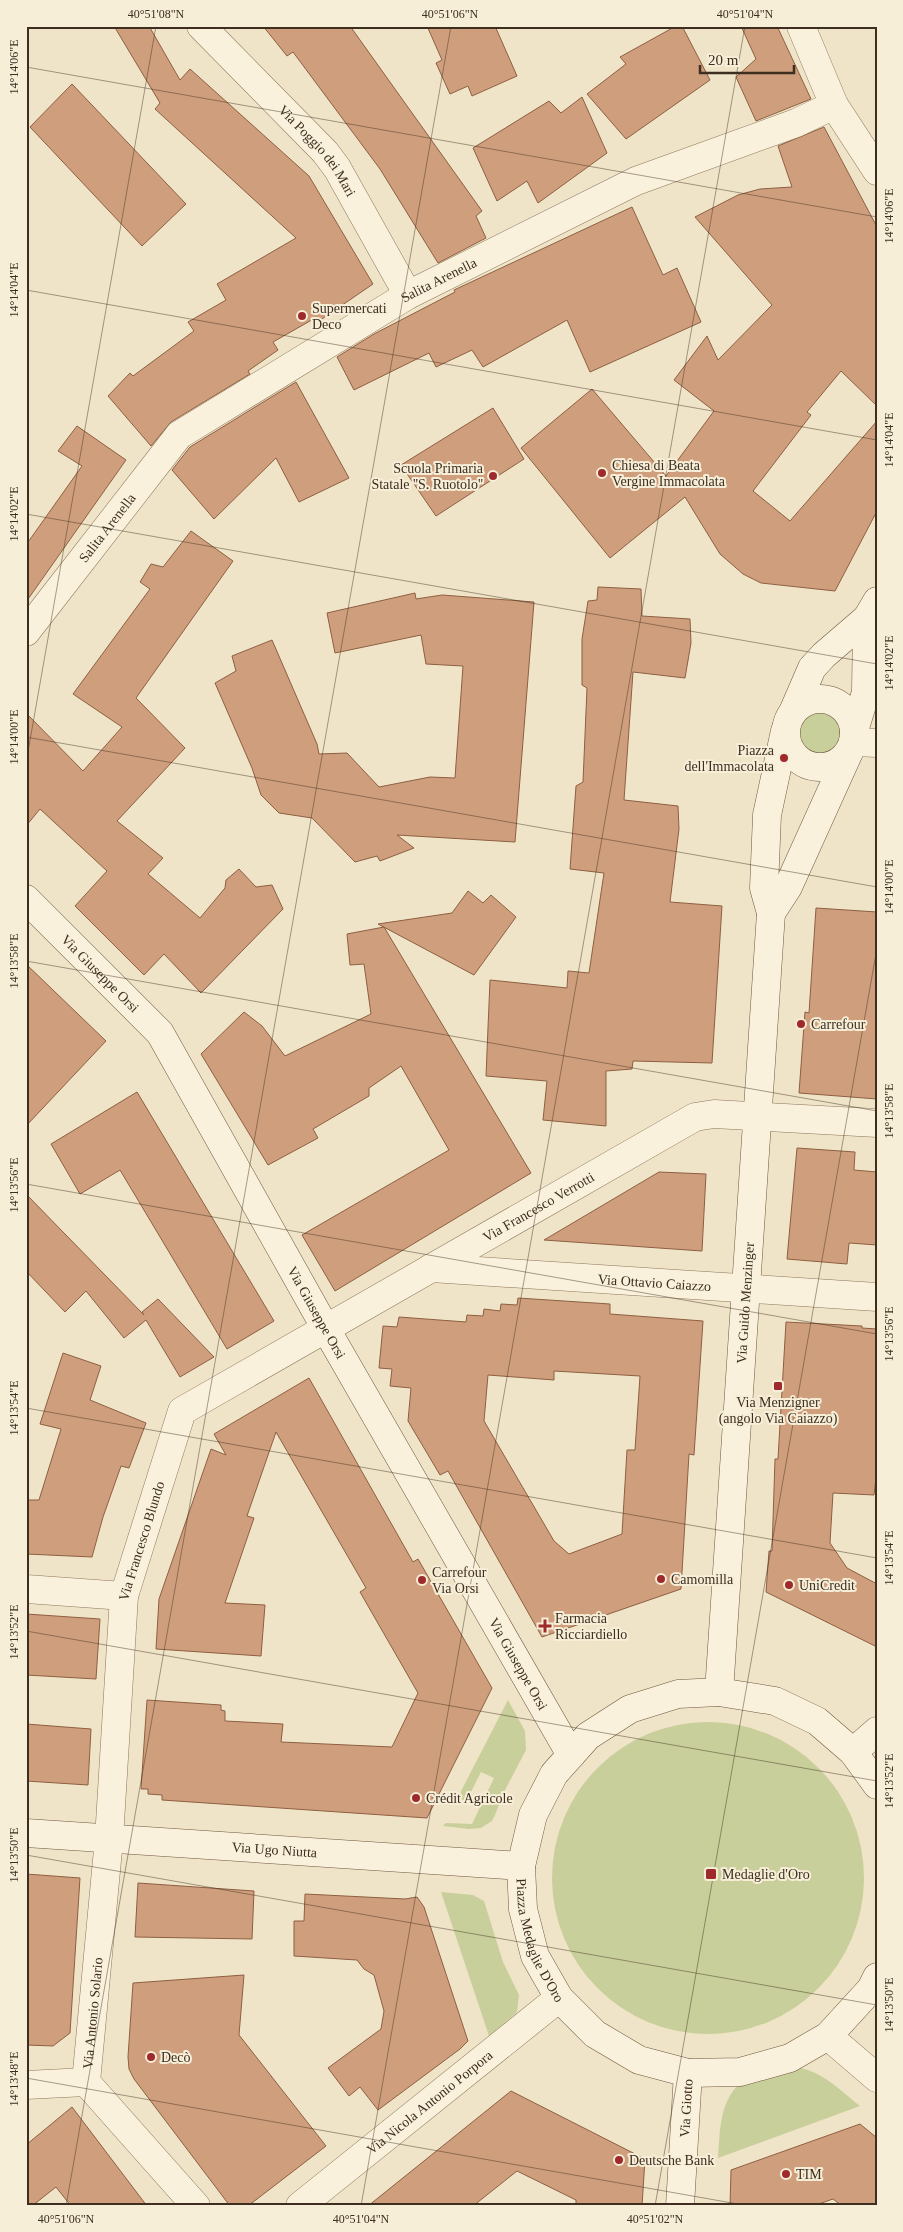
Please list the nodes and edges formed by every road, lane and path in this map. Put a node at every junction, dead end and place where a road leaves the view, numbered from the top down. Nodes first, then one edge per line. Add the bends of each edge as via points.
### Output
1 (201, 26) edge
2 (801, 26) edge
3 (834, 105) junction
4 (877, 171) edge
5 (408, 295) junction
6 (872, 609) edge
7 (26, 632) edge
8 (789, 721) junction
9 (858, 742) edge
10 (26, 899) edge
11 (771, 913) junction
12 (757, 1116) junction
13 (877, 1123) edge
14 (431, 1268) junction
15 (746, 1289) junction
16 (877, 1297) edge
17 (326, 1328) junction
18 (26, 1589) edge
19 (124, 1596) junction
20 (719, 1692) junction
21 (877, 1731) edge
22 (853, 1752) junction
23 (572, 1755) junction
24 (877, 1785) edge
25 (26, 1833) edge
26 (109, 1839) junction
27 (521, 1866) junction
28 (877, 1977) edge
29 (560, 1998) junction
30 (828, 2036) junction
31 (688, 2073) junction
32 (877, 2078) edge
33 (86, 2082) junction
34 (32, 2089) edge
35 (196, 2206) edge
36 (300, 2206) edge
37 (680, 2206) edge

1 - 5 street, Via Poggio dei Mari via 326,152
2 - 3 street
3 - 4 street
3 - 5 street, Salita Arenella via 796,123 636,182
5 - 7 street, Salita Arenella via 179,435
6 - 8 street via 812,668
6 - 9 street via 866,692
8 - 9 street via 804,702 815,698 827,699 847,711
8 - 9 street via 787,743 793,754 810,766 832,765
8 - 11 street via 768,815 764,888
9 - 11 street via 788,887
10 - 17 street, Via Giuseppe Orsi via 160,1032
11 - 12 street, Via Guido Menzinger
12 - 13 street, Via Francesco Verrotti
12 - 14 street, Via Francesco Verrotti via 714,1114 695,1117
12 - 15 street, Via Guido Menzinger
14 - 15 street, Via Ottavio Caiazzo
14 - 17 street, Via Francesco Verrotti
15 - 16 street, Via Ottavio Caiazzo
15 - 20 street, Via Guido Menzinger
17 - 19 street, Via Francesco Blundo via 182,1411
17 - 23 street, Via Giuseppe Orsi
18 - 19 street
19 - 26 street, Via Francesco Blundo
20 - 22 street, Piazza Medaglie D'Oro via 774,1700 817,1721
20 - 23 street, Piazza Medaglie D'Oro via 678,1694 630,1709 588,1736
21 - 22 street
22 - 24 street, Piazza Medaglie D'Oro
23 - 27 street, Piazza Medaglie D'Oro via 554,1774 533,1815
25 - 26 street, Via Ugo Niutta
26 - 27 street, Via Ugo Niutta
26 - 33 street, Via Antonio Solario
27 - 29 street, Piazza Medaglie D'Oro via 523,1909 535,1956
28 - 30 street, Piazza Medaglie D'Oro via 871,1989
29 - 31 street, Piazza Medaglie D'Oro via 595,2034 639,2060
29 - 36 street, Via Nicola Antonio Porpora
30 - 31 street, Piazza Medaglie D'Oro via 790,2058 740,2072
30 - 32 street
31 - 37 street, Via Giotto
33 - 34 street
33 - 35 street, Via Antonio Solario

